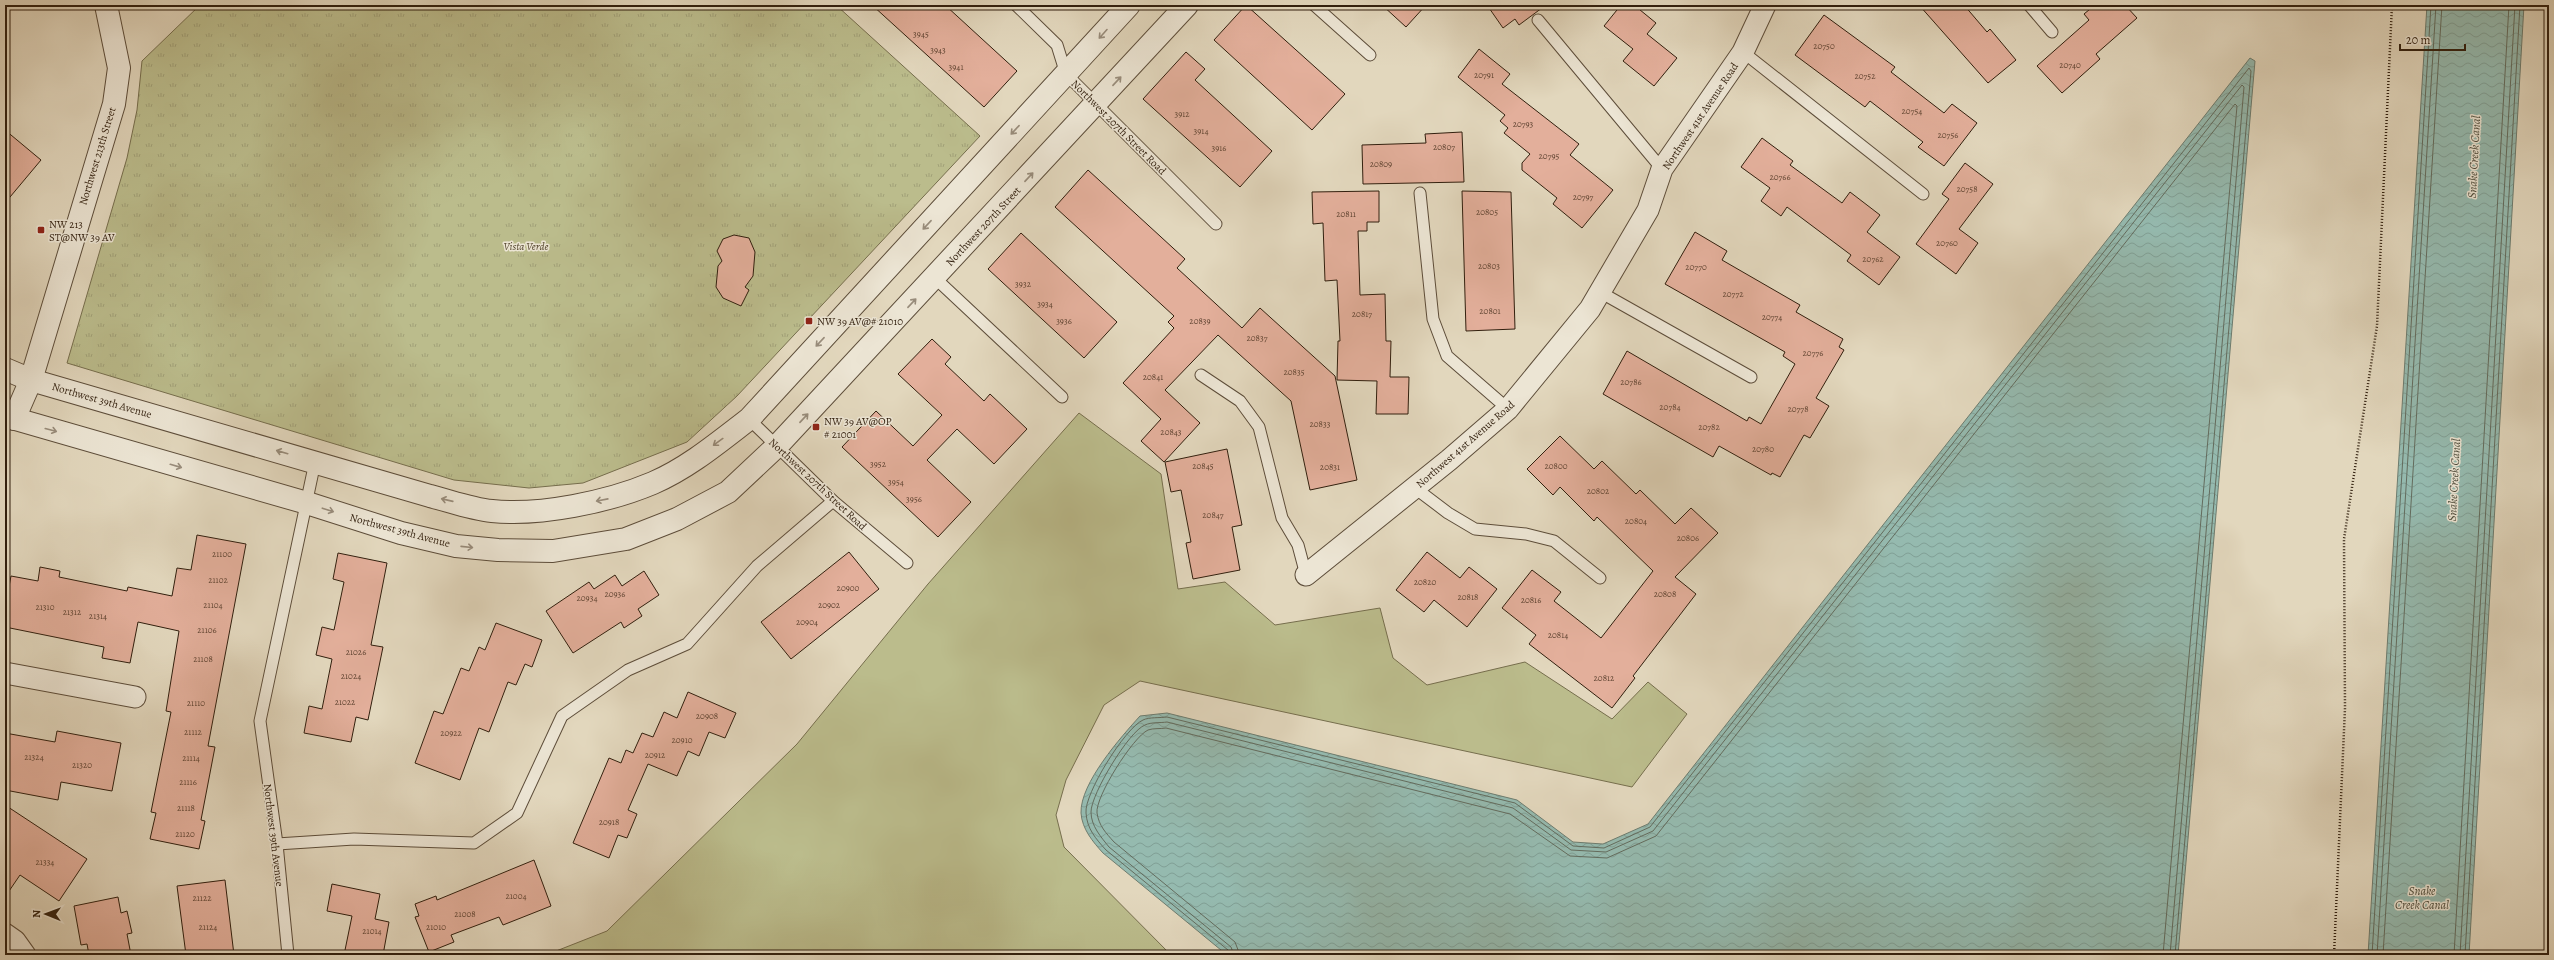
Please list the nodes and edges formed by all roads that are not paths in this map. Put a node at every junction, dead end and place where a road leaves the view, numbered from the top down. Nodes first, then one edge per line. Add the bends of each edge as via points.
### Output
1 (106, 5) edge
2 (1016, 5) edge
3 (1129, 5) edge
4 (1187, 5) edge
5 (1314, 5) edge
6 (1766, 5) edge
7 (2029, 5) edge
8 (1538, 20) dead end
9 (2052, 32) dead end
10 (1743, 52) junction
11 (1370, 55) dead end
12 (1066, 74) junction
13 (1096, 104) junction
14 (1662, 169) junction
15 (1420, 193) dead end
16 (1923, 194) dead end
17 (1216, 224) dead end
18 (935, 278) junction
19 (1600, 292) junction
20 (5, 369) edge
21 (1201, 375) dead end
22 (1751, 376) dead end
23 (31, 380) junction
24 (1062, 397) dead end
25 (1508, 410) junction
26 (10, 417) edge
27 (749, 419) junction
28 (777, 446) junction
29 (315, 462) junction
30 (1415, 488) junction
31 (833, 501) junction
32 (307, 503) junction
33 (907, 563) dead end
34 (1306, 575) joint
35 (1600, 578) dead end
36 (5, 673) edge
37 (135, 697) dead end
38 (277, 844) junction
39 (288, 955) edge

1 - 23 street, Northwest 213th Street via 119,68 114,104
2 - 12 lane, Northwest 207th Street Road via 1056,45
3 -> 12 street
13 -> 4 street, Northwest 207th Street
5 - 11 lane
6 - 10 street, Northwest 41st Avenue Road
7 - 9 lane
8 - 14 lane
10 - 14 street, Northwest 41st Avenue Road
10 - 16 lane
12 - 13 lane, Northwest 207th Street Road
12 -> 27 street
13 - 17 lane, Northwest 207th Street Road
18 -> 13 street, Northwest 207th Street
14 - 19 street, Northwest 41st Avenue Road via 1648,210
15 - 25 lane via 1433,319 1447,356
18 - 24 lane
28 -> 18 street, Northwest 207th Street
19 - 22 lane
19 - 25 street, Northwest 41st Avenue Road via 1590,309
20 - 23 street, Northwest 39th Avenue
21 - 34 lane, Northwest 41st Avenue Road via 1240,401 1259,427 1282,518 1298,545
23 - 26 street, Northwest 213th Street
29 -> 23 street, Northwest 39th Avenue
25 - 30 street, Northwest 41st Avenue Road
26 -> 32 street, Northwest 39th Avenue
27 - 28 lane, Northwest 207th Street Road
27 -> 29 street, Northwest 39th Avenue via 694,460 653,483 610,498 554,509 492,511 430,496
28 - 31 lane, Northwest 207th Street Road
32 -> 28 street, Northwest 39th Avenue via 401,533 456,546 553,551 626,539 677,519 728,492
29 - 32 lane, Northwest 39th Avenue
30 - 34 street, Northwest 41st Avenue Road
30 - 35 lane via 1448,513 1475,529 1526,534 1554,541
31 - 33 lane, Northwest 207th Street Road
31 - 38 lane via 757,566 687,644 628,670 562,716 517,813 474,843 354,839
32 - 38 lane, Northwest 39th Avenue via 260,721
36 - 37 street
38 - 39 lane, Northwest 39th Avenue

